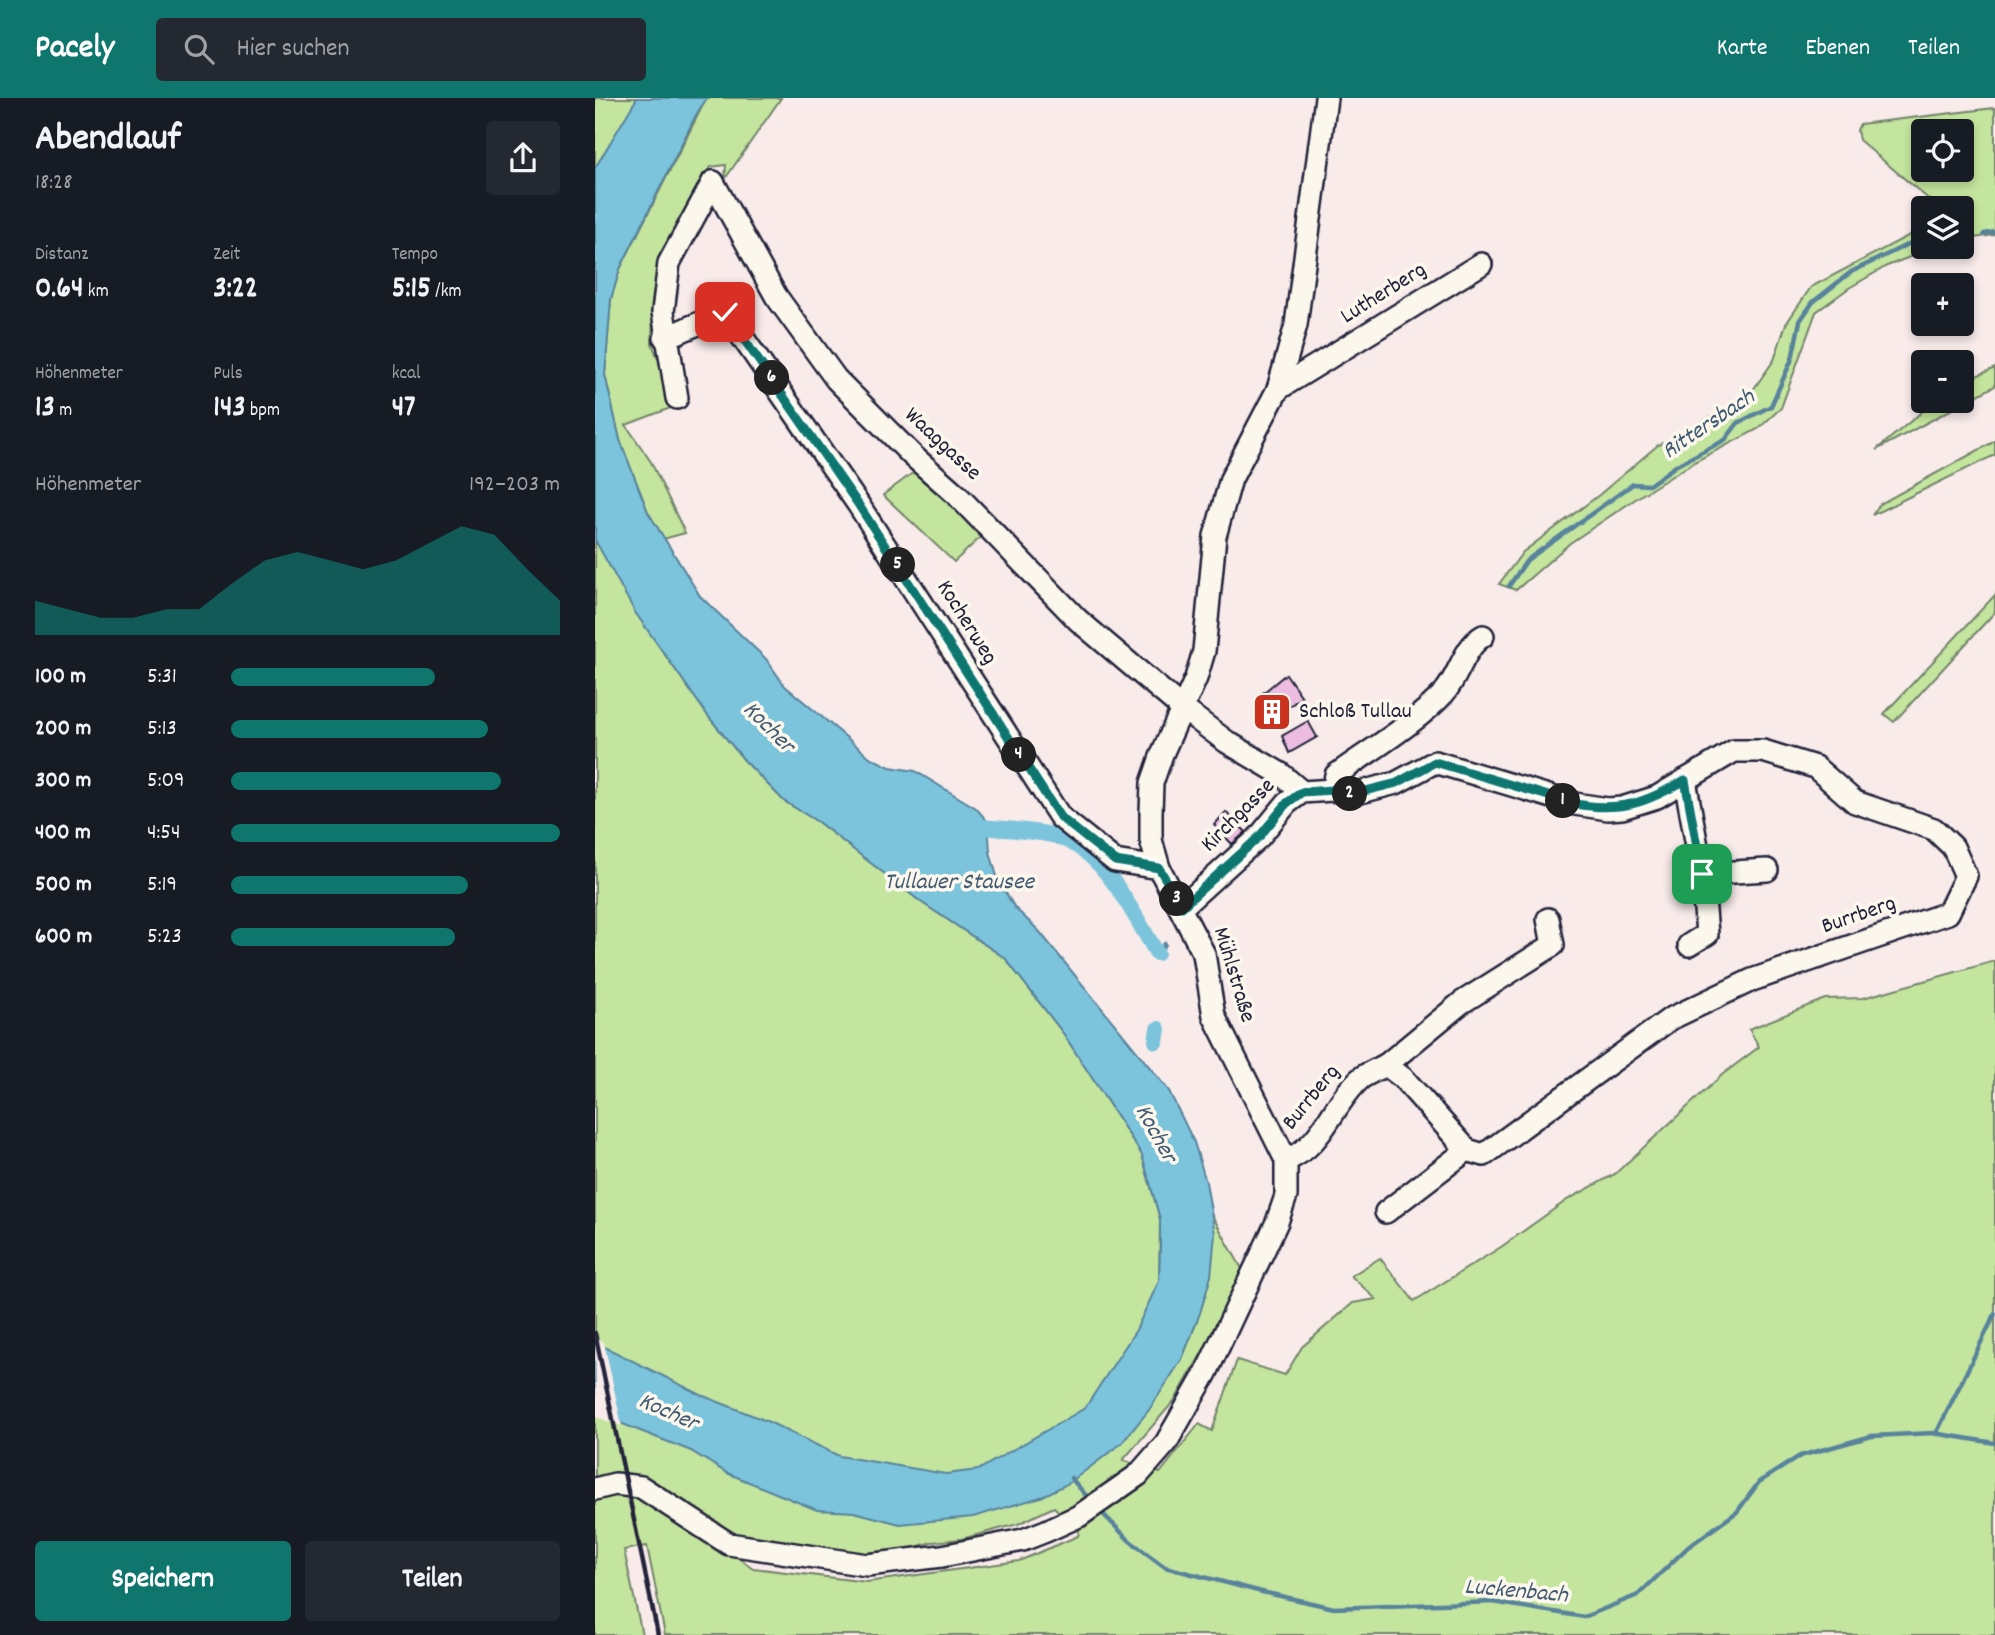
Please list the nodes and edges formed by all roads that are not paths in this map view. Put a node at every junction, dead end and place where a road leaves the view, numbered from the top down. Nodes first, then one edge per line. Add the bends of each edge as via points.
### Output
1 (1326, 98) edge
2 (1481, 264) dead end
3 (1296, 325) junction
4 (666, 338) junction
5 (1315, 369) junction
6 (1278, 389) junction
7 (677, 398) dead end
8 (1483, 636) dead end
9 (1182, 708) junction
10 (1685, 780) junction
11 (1333, 790) junction
12 (1302, 792) junction
13 (1597, 808) joint
14 (1159, 868) junction
15 (1767, 870) dead end
16 (1702, 874) junction
17 (1182, 907) junction
18 (1548, 919) dead end
19 (1689, 945) dead end
20 (1386, 1065) junction
21 (1468, 1150) junction
22 (1286, 1160) junction
23 (1387, 1212) dead end
24 (595, 1489) edge

1 - 3 street, Mühlstraße
2 - 5 street, Lutherberg
3 - 5 street
3 - 6 street, Mühlstraße
4 - 7 street
4 - 9 street, Waaggasse via 663,312 669,263 713,182 776,296 836,379 1078,620
4 - 14 street, Kocherweg via 725,312 852,495 1060,817 1115,861
5 - 6 street, Lutherberg
6 - 9 street, Mühlstraße via 1231,479 1215,536 1204,651
8 - 11 street via 1475,641 1444,693 1336,775
9 - 12 street, Waaggasse
9 - 14 street, Mühlstraße via 1152,783 1151,840
10 - 13 street, Burrberg via 1657,797 1622,808
10 - 16 street
10 - 21 street, Burrberg via 1734,751 1763,751 1815,767 1855,802 1934,829 1953,847 1966,876 1948,913 1752,980 1670,1019 1484,1155
11 - 12 street, Kirchgasse
11 - 13 street, Kirchgasse via 1353,794 1397,783 1435,762
12 - 17 street, Kirchgasse
14 - 17 street, Mühlstraße
15 - 16 street
16 - 19 street via 1707,934
17 - 22 street, Mühlstraße via 1204,954 1213,1016
18 - 20 street, Burrberg via 1553,945 1461,1003
20 - 21 street
20 - 22 street, Burrberg via 1362,1077 1311,1146
21 - 23 street, Burrberg
22 - 24 street, Mühlstraße via 1286,1196 1277,1222 1206,1373 1166,1443 1138,1475 1079,1516 1023,1540 867,1564 729,1544 641,1487 615,1484

